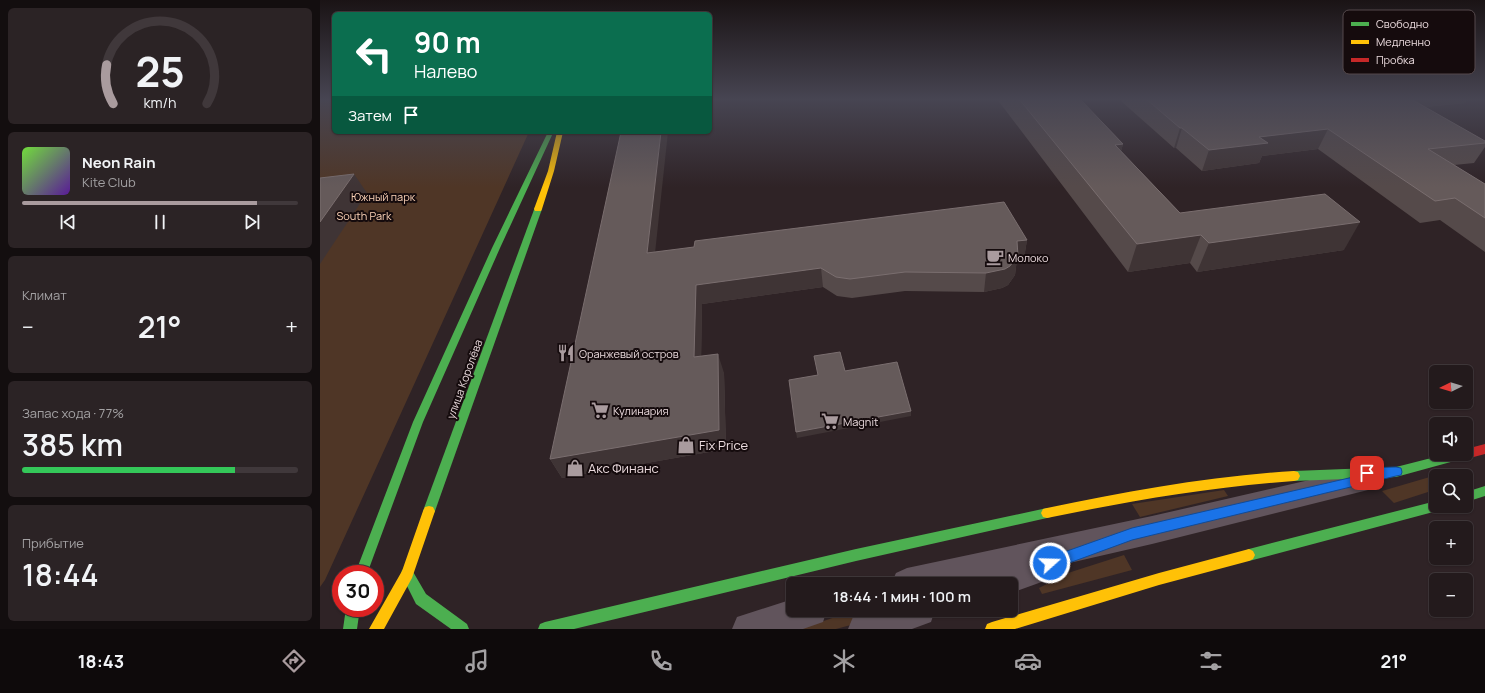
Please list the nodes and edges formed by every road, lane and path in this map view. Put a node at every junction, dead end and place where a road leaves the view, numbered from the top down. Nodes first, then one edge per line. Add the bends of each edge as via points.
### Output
1 (550, 134) edge
2 (560, 134) edge
3 (1485, 449) edge
4 (1473, 452) edge
5 (1439, 461) edge
6 (1396, 472) junction
7 (1485, 491) edge
8 (1473, 495) edge
9 (1429, 508) edge
10 (1132, 534) junction
11 (364, 565) edge
12 (407, 574) junction
13 (938, 577) edge
14 (1012, 577) edge
15 (352, 617) edge
16 (788, 617) edge
17 (899, 617) edge
18 (350, 629) edge
19 (376, 629) edge
20 (462, 629) edge
21 (545, 629) edge
22 (749, 629) edge
23 (865, 629) edge
24 (992, 629) edge

1 - 11 street, улица Королёва via 418,422
2 - 12 street, улица Королёва via 552,171
3 - 4 street
5 - 6 street
6 - 10 street
6 - 21 street via 1250,478 1113,499 856,555
7 - 8 street
9 - 24 street via 1159,579
10 - 13 street
10 - 14 street
12 - 19 street, улица Королёва
12 - 20 street via 422,599
15 - 18 street
16 - 22 street
17 - 23 street

